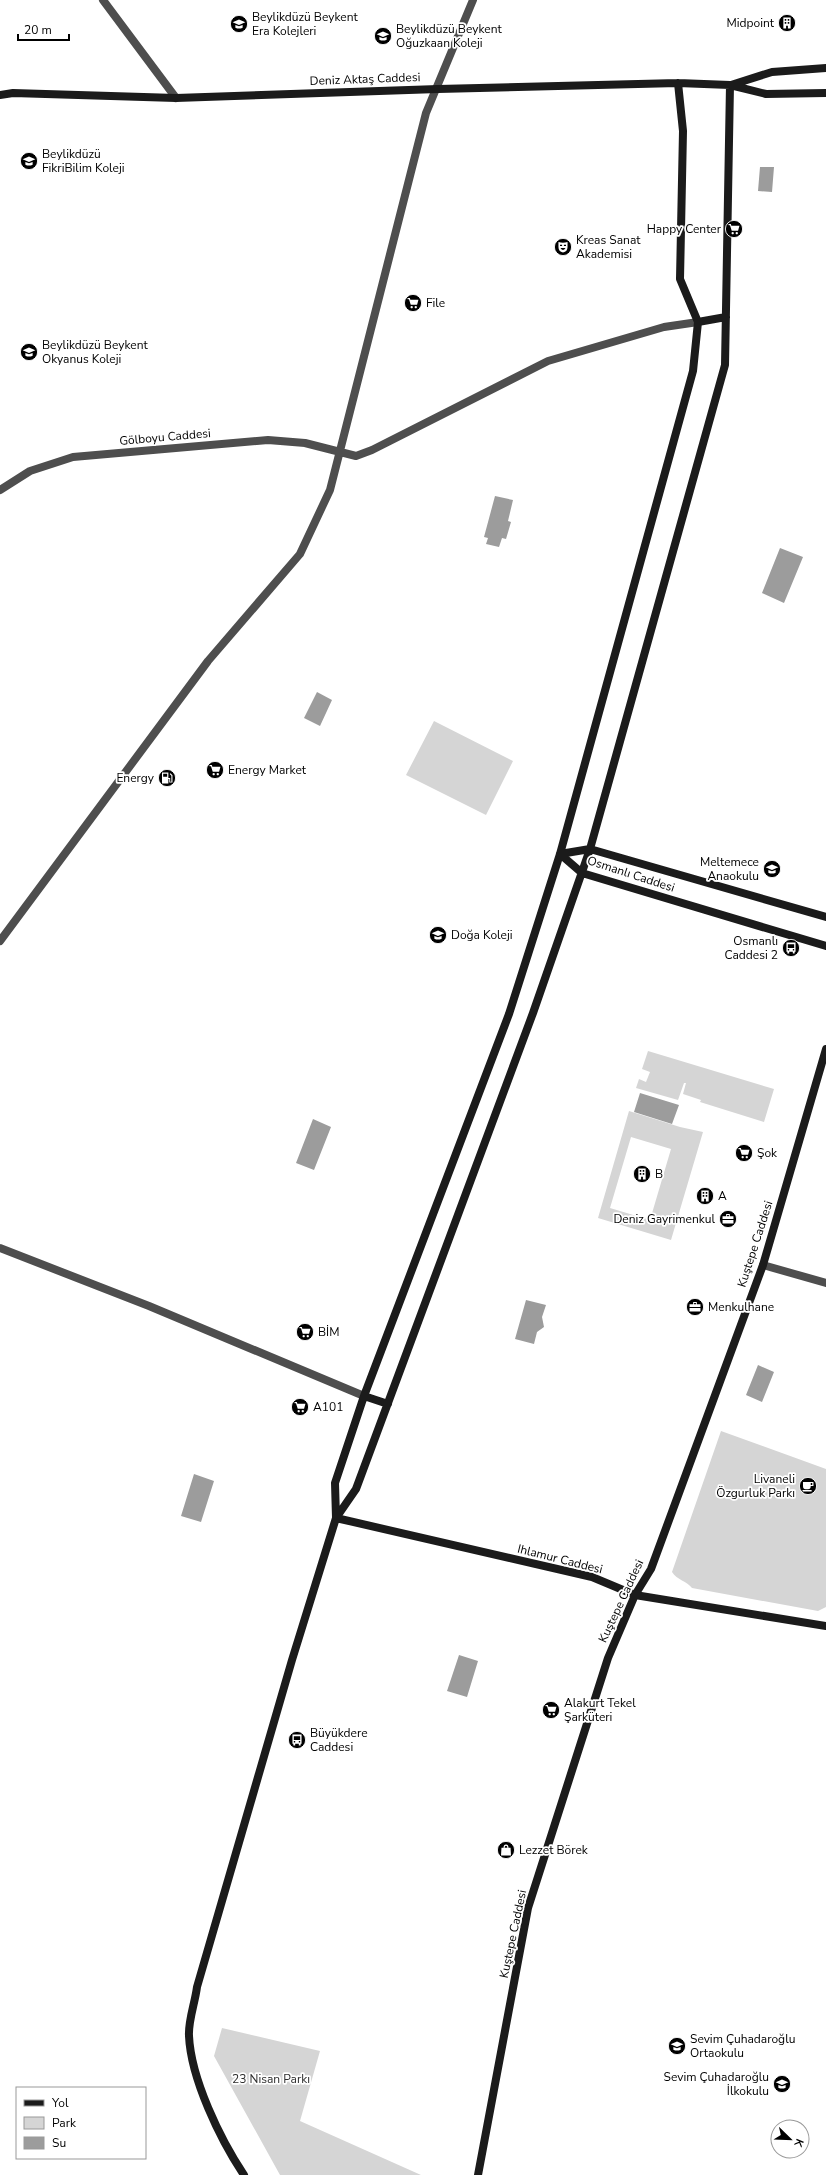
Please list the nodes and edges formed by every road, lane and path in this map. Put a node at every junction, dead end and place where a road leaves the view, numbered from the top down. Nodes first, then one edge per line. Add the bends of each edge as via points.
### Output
1 (103, 0) edge
2 (473, 0) edge
3 (826, 68) edge
4 (678, 83) junction
5 (730, 85) junction
6 (438, 89) junction
7 (826, 93) edge
8 (0, 94) edge
9 (176, 98) junction
10 (726, 317) junction
11 (698, 322) junction
12 (339, 453) junction
13 (0, 490) edge
14 (590, 849) junction
15 (560, 854) junction
16 (582, 873) junction
17 (826, 917) edge
18 (0, 942) edge
19 (826, 946) edge
20 (826, 1049) edge
21 (0, 1248) edge
22 (763, 1265) junction
23 (826, 1283) edge
24 (364, 1396) junction
25 (388, 1404) junction
26 (336, 1518) junction
27 (635, 1595) junction
28 (826, 1626) edge
29 (244, 2175) edge
30 (478, 2175) edge

1 - 9 street
2 - 6 street
3 - 5 street via 772,72
4 - 5 street, Deniz Aktaş Caddesi
4 - 6 street, Deniz Aktaş Caddesi
4 - 11 street via 683,131 680,279
5 - 7 street via 766,94
5 - 10 street
6 - 9 street, Deniz Aktaş Caddesi
6 - 12 street via 426,113
8 - 9 street, Deniz Aktaş Caddesi
10 - 11 street
10 - 14 street via 725,365
11 - 12 street, Gölboyu Caddesi via 664,327 548,361 372,450 356,456
11 - 15 street via 693,371
12 - 13 street, Gölboyu Caddesi via 305,443 268,440 73,457 30,471
12 - 18 street via 330,490 300,554 208,661
14 - 15 street, Osmanlı Caddesi
14 - 16 street
14 - 17 street, Osmanlı Caddesi
15 - 16 street, Osmanlı Caddesi
15 - 24 street via 509,1014
16 - 19 street, Osmanlı Caddesi
16 - 25 street via 533,1013
20 - 22 street, Kuştepe Caddesi
21 - 24 street via 149,1306
22 - 23 street
22 - 27 street, Kuştepe Caddesi via 651,1569
24 - 25 street
24 - 26 street via 335,1483
25 - 26 street via 356,1489
26 - 27 street, Ihlamur Caddesi via 592,1577
26 - 29 street via 197,1987 189,2034 192,2063 212,2114
27 - 28 street, Ihlamur Caddesi
27 - 30 street, Kuştepe Caddesi via 608,1658 528,1908

